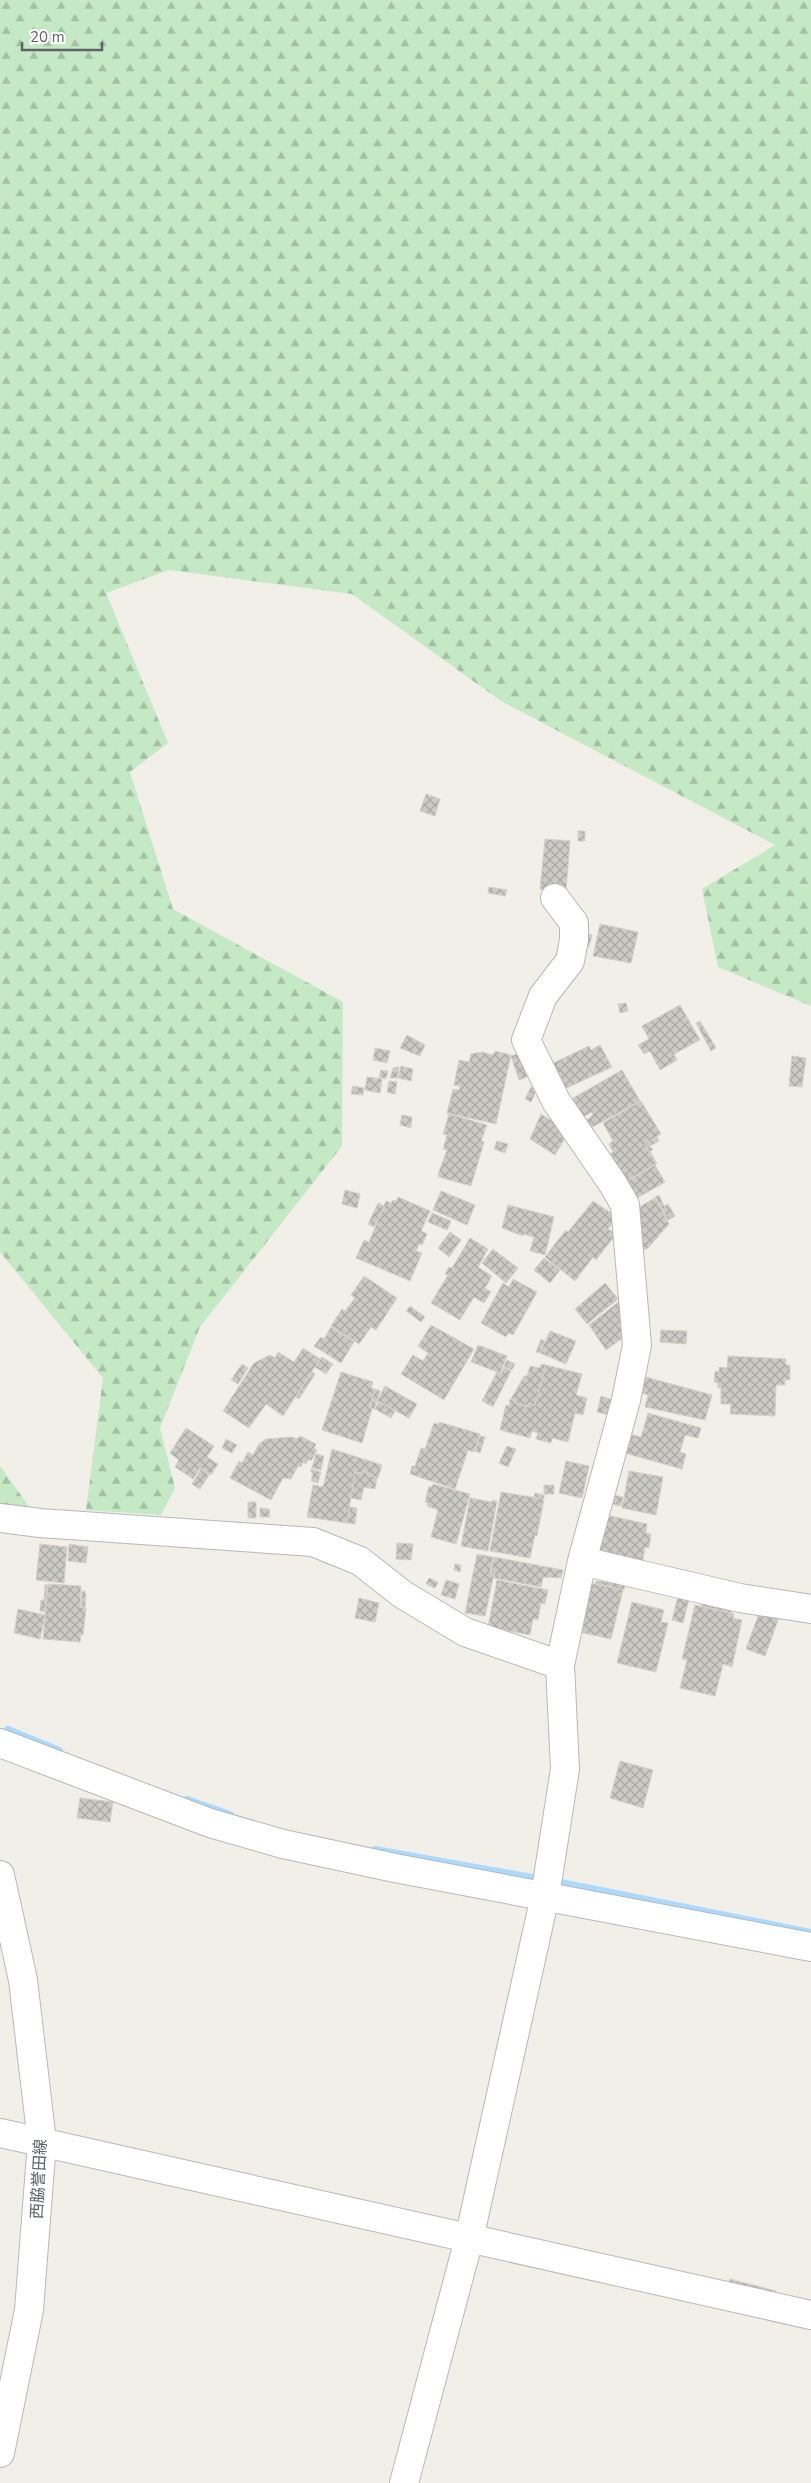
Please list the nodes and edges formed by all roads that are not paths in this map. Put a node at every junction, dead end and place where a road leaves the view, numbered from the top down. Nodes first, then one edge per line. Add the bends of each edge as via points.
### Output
1 (555, 898) dead end
2 (0, 1518) edge
3 (582, 1561) junction
4 (811, 1609) edge
5 (560, 1665) junction
6 (0, 1743) edge
7 (0, 1875) edge
8 (545, 1896) junction
9 (811, 1947) edge
10 (0, 2133) edge
11 (42, 2142) junction
12 (469, 2239) junction
13 (811, 2315) edge
14 (0, 2453) edge
15 (404, 2483) edge

1 - 3 street via 574,923 570,961 543,996 526,1040 556,1101 625,1205 637,1345 626,1400
2 - 5 street via 314,1542 360,1561 402,1594 466,1632
3 - 4 street via 740,1598
3 - 5 street
5 - 8 street via 565,1769
6 - 8 street via 210,1823 282,1844
7 - 11 street, 西脇誉田線 via 23,1980
8 - 9 street
8 - 12 street
10 - 11 street
11 - 12 street
11 - 14 street, 西脇誉田線 via 29,2310
12 - 13 street
12 - 15 street

